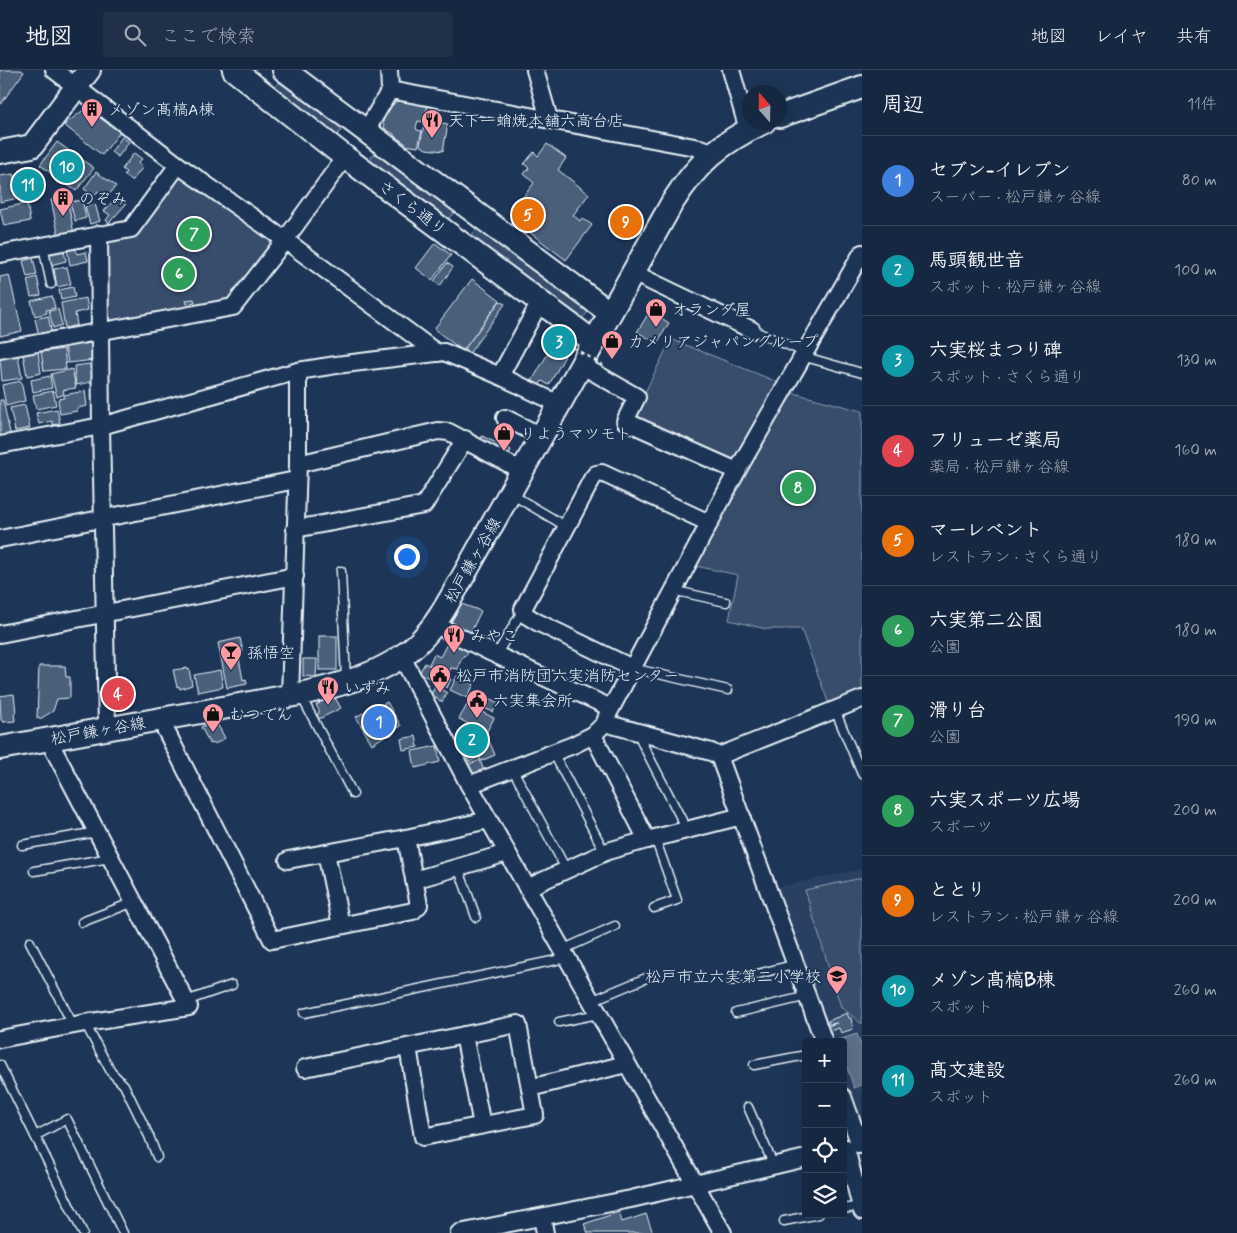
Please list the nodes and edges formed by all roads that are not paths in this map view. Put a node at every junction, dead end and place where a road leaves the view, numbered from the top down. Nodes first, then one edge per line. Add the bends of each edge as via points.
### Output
1 (54, 70) edge
2 (234, 70) edge
3 (284, 70) edge
4 (389, 70) edge
5 (535, 70) edge
6 (731, 70) edge
7 (82, 78) edge
8 (862, 87) edge
9 (390, 90) junction
10 (742, 95) edge
11 (787, 114) edge
12 (549, 119) junction
13 (748, 130) edge
14 (366, 131) junction
15 (0, 152) edge
16 (713, 152) junction
17 (345, 156) junction
18 (178, 165) junction
19 (100, 234) junction
20 (284, 240) junction
21 (43, 246) junction
22 (862, 253) edge
23 (0, 254) edge
24 (633, 273) junction
25 (51, 284) dead end
26 (540, 302) junction
27 (610, 313) junction
28 (752, 330) joint
29 (100, 332) junction
30 (594, 342) junction
31 (0, 350) edge
32 (437, 352) junction
33 (803, 354) junction
34 (575, 356) junction
35 (298, 371) junction
36 (862, 373) edge
37 (500, 376) junction
38 (559, 404) junction
39 (505, 418) dead end
40 (101, 426) junction
41 (541, 436) junction
42 (465, 439) junction
43 (0, 445) edge
44 (522, 471) junction
45 (736, 471) junction
46 (297, 472) junction
47 (509, 494) junction
48 (104, 519) junction
49 (709, 523) junction
50 (567, 527) junction
51 (295, 529) junction
52 (0, 539) edge
53 (341, 571) dead end
54 (295, 576) junction
55 (672, 590) junction
56 (726, 602) dead end
57 (523, 609) junction
58 (104, 614) junction
59 (434, 624) junction
60 (0, 634) edge
61 (497, 654) junction
62 (402, 657) junction
63 (632, 668) junction
64 (346, 682) junction
65 (728, 690) dead end
66 (295, 695) junction
67 (862, 699) edge
68 (835, 710) junction
69 (608, 716) junction
70 (160, 719) junction
71 (107, 728) junction
72 (638, 732) junction
73 (593, 736) junction
74 (48, 739) junction
75 (0, 748) edge
76 (553, 752) junction
77 (719, 756) junction
78 (512, 768) junction
79 (862, 774) edge
80 (469, 785) junction
81 (353, 794) dead end
82 (742, 816) junction
83 (488, 820) junction
84 (687, 830) junction
85 (97, 832) junction
86 (406, 838) junction
87 (651, 839) junction
88 (22, 845) dead end
89 (326, 853) junction
90 (507, 853) junction
91 (605, 853) junction
92 (110, 858) junction
93 (288, 860) dead end
94 (458, 867) junction
95 (566, 869) junction
96 (34, 871) dead end
97 (414, 880) junction
98 (527, 888) junction
99 (134, 902) junction
100 (654, 908) dead end
101 (476, 917) dead end
102 (82, 922) dead end
103 (341, 925) junction
104 (615, 926) dead end
105 (30, 942) dead end
106 (564, 954) junction
107 (796, 964) junction
108 (651, 976) dead end
109 (731, 981) dead end
110 (232, 985) dead end
111 (808, 996) junction
112 (186, 1000) junction
113 (594, 1008) junction
114 (304, 1013) dead end
115 (736, 1013) dead end
116 (559, 1022) dead end
117 (79, 1024) junction
118 (464, 1035) junction
119 (0, 1038) edge
120 (823, 1038) edge
121 (408, 1046) junction
122 (802, 1056) edge
123 (626, 1064) junction
124 (0, 1065) edge
125 (754, 1065) dead end
126 (306, 1068) dead end
127 (530, 1088) junction
128 (748, 1107) dead end
129 (847, 1117) edge
130 (482, 1125) junction
131 (35, 1136) junction
132 (853, 1146) edge
133 (157, 1157) dead end
134 (802, 1159) edge
135 (774, 1166) junction
136 (695, 1185) junction
137 (861, 1208) edge
138 (847, 1209) edge
139 (802, 1218) edge
140 (784, 1222) dead end
141 (544, 1225) edge
142 (500, 1229) edge
143 (83, 1233) edge
144 (123, 1233) edge
145 (459, 1233) edge
146 (723, 1233) edge

1 - 7 street
2 - 17 main road, さくら通り
3 - 14 main road, さくら通り
4 - 9 street
5 - 12 street
6 - 10 street
7 - 15 main road via 32,146
7 - 18 street
8 - 11 main road
9 - 12 street
9 - 14 street
12 - 16 street
13 - 16 main road, 松戸鎌ヶ谷線
14 - 27 main road, さくら通り
16 - 24 main road, 松戸鎌ヶ谷線 via 681,188
17 - 20 street
17 - 26 main road, さくら通り
18 - 19 street via 131,229
18 - 20 street
19 - 21 street
19 - 29 street
20 - 29 street via 233,307
20 - 32 street
21 - 23 street
21 - 25 lane
22 - 33 street
24 - 27 main road, 松戸鎌ヶ谷線
24 - 28 street
26 - 30 main road, さくら通り
26 - 37 street
27 - 30 main road, 松戸鎌ヶ谷線
28 - 33 lane
29 - 31 street
29 - 40 street
30 - 34 main road, 松戸鎌ヶ谷線
32 - 35 street
32 - 37 street
33 - 36 lane
33 - 45 street
34 - 38 main road, 松戸鎌ヶ谷線
34 - 45 street via 638,397 625,421
35 - 40 street
35 - 46 street
37 - 38 street
38 - 41 main road, 松戸鎌ヶ谷線
39 - 41 street
40 - 43 street
40 - 48 street
41 - 44 main road, 松戸鎌ヶ谷線
42 - 44 street
42 - 46 street via 438,431
42 - 51 street via 424,505
44 - 47 main road, 松戸鎌ヶ谷線
45 - 49 street
46 - 48 street
46 - 51 street
47 - 50 lane
47 - 59 main road, 松戸鎌ヶ谷線
48 - 52 street
48 - 58 street
49 - 50 street via 602,472 592,479
49 - 55 street
50 - 57 street
51 - 54 street
53 - 64 lane
54 - 58 street
54 - 66 street
55 - 56 lane
55 - 63 street
57 - 61 lane
57 - 63 street via 524,614 537,622
58 - 60 street
58 - 71 street
59 - 61 street
59 - 62 main road, 松戸鎌ヶ谷線
61 - 69 street
62 - 64 main road, 松戸鎌ヶ谷線
62 - 80 street
63 - 65 lane
63 - 69 street
64 - 66 main road, 松戸鎌ヶ谷線
66 - 70 main road, 松戸鎌ヶ谷線
66 - 81 lane
67 - 68 street
68 - 77 street
68 - 79 lane
69 - 72 street
69 - 73 street
70 - 71 main road, 松戸鎌ヶ谷線
70 - 103 street via 272,940
71 - 74 main road, 松戸鎌ヶ谷線
72 - 77 street
72 - 84 lane
73 - 76 street
73 - 87 street
74 - 75 main road, 松戸鎌ヶ谷線
74 - 85 street
76 - 78 street
76 - 91 lane
77 - 82 street
78 - 80 street
78 - 95 lane
80 - 83 street
82 - 84 street
82 - 107 street
83 - 86 street
83 - 90 street
84 - 87 street
85 - 88 lane
85 - 92 street
86 - 89 street
86 - 97 street
87 - 91 street
87 - 100 lane via 677,900
89 - 93 street
89 - 103 street
90 - 94 street
90 - 98 street
91 - 95 street
92 - 96 lane
92 - 99 street
94 - 97 street
94 - 101 lane
95 - 98 street
97 - 103 street via 419,905 414,912
98 - 106 street
99 - 102 lane
99 - 112 street
104 - 106 lane
105 - 117 lane
106 - 113 street
106 - 114 lane
107 - 109 lane
107 - 111 street
108 - 113 lane
110 - 112 lane
111 - 115 lane
111 - 120 street
112 - 117 street via 189,1007
113 - 116 lane
113 - 123 street
117 - 119 street
117 - 133 lane via 111,1072 124,1085
118 - 121 street
118 - 127 street via 518,1024
118 - 130 street
121 - 126 street
121 - 130 street via 423,1137
122 - 125 lane
123 - 127 street
123 - 136 street
124 - 131 lane
127 - 130 street via 535,1115
128 - 135 lane
129 - 132 street
131 - 143 lane
131 - 144 lane via 67,1119
132 - 137 street
134 - 135 street
135 - 136 street
136 - 141 street
136 - 146 street
137 - 138 lane
139 - 140 lane
141 - 142 street
142 - 145 street

